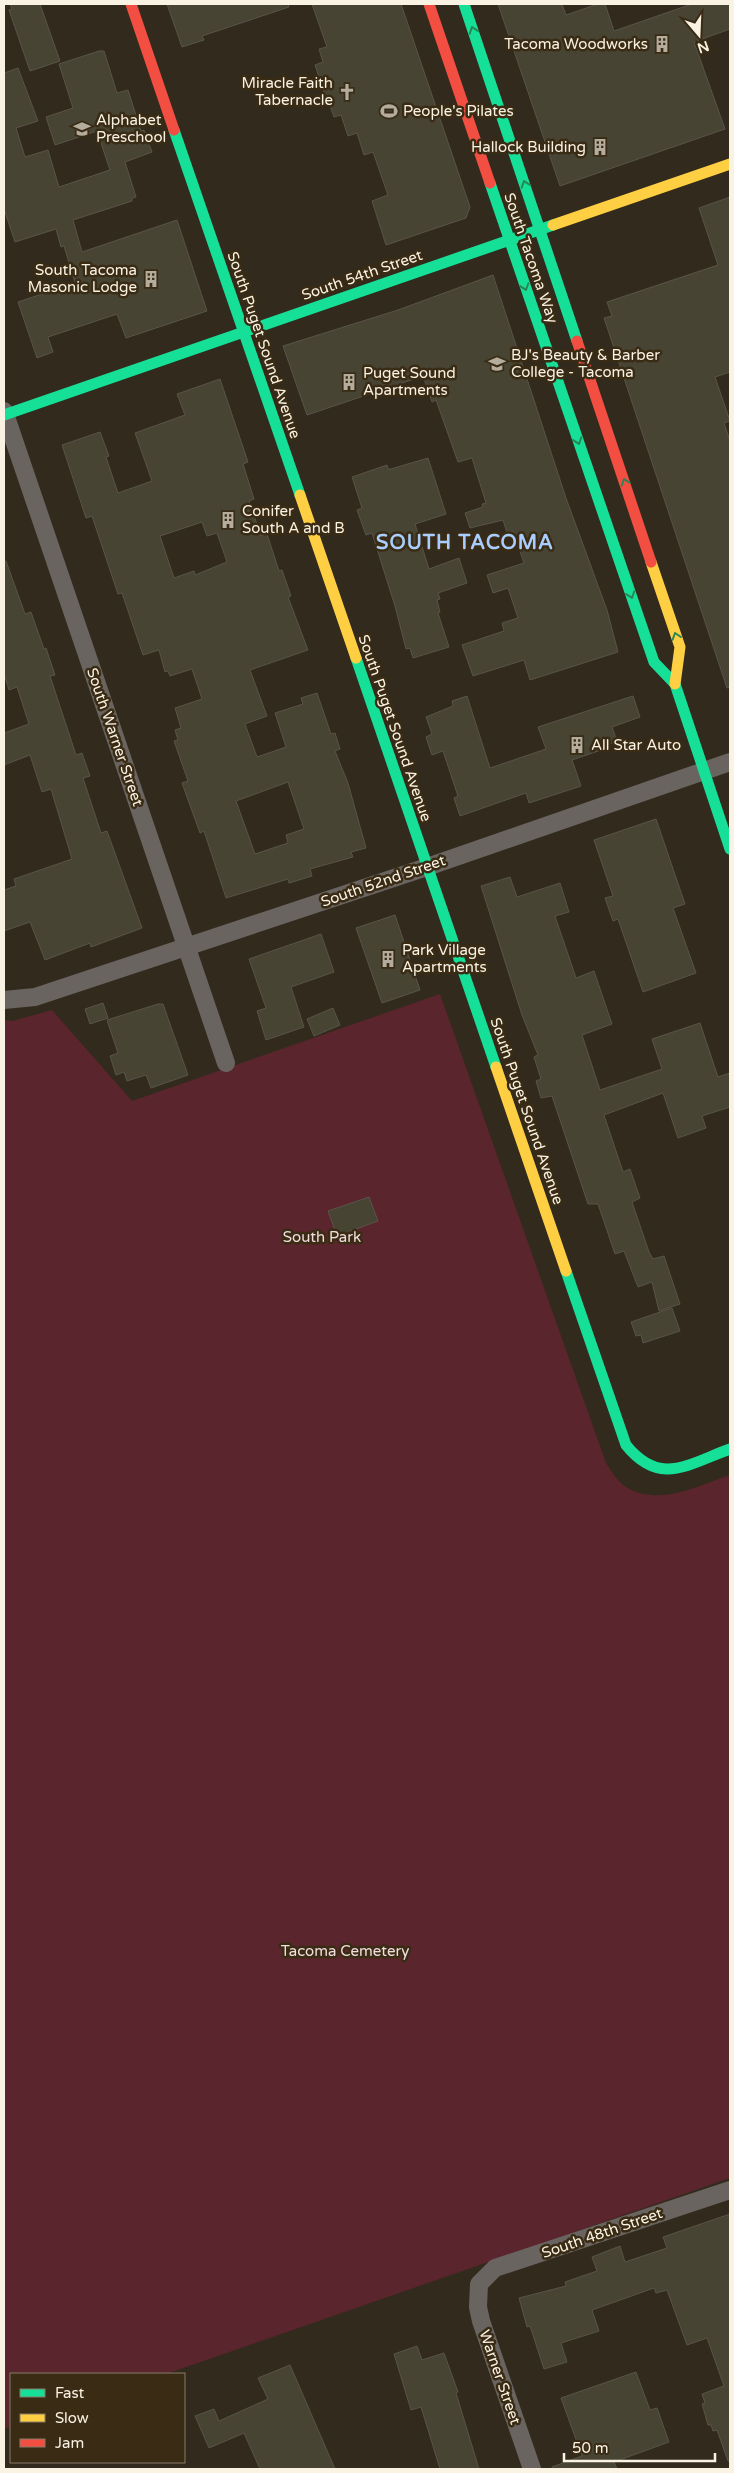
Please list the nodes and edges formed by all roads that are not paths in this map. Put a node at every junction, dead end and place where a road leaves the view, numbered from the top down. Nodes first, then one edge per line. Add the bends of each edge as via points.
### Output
1 (131, 4) edge
2 (430, 4) edge
3 (464, 4) edge
4 (730, 164) edge
5 (540, 231) junction
6 (509, 241) junction
7 (244, 331) junction
8 (4, 413) edge
9 (675, 684) junction
10 (730, 762) edge
11 (704, 771) junction
12 (730, 849) edge
13 (427, 867) junction
14 (186, 947) junction
15 (4, 1000) edge
16 (226, 1063) dead end
17 (730, 1448) edge
18 (730, 2190) edge
19 (479, 2284) joint
20 (532, 2469) edge

1 - 7 street, South Puget Sound Avenue
2 - 6 street, South Tacoma Way
5 -> 3 street, South Tacoma Way
4 - 5 street, South 54th Street
5 - 6 street, South 54th Street
9 -> 5 street, South Tacoma Way via 680,648
6 - 7 street, South 54th Street
6 -> 9 street, South Tacoma Way via 654,662
7 - 8 street, South 54th Street
7 - 13 street, South Puget Sound Avenue
8 - 14 street, South Warner Street
9 - 11 street, South Tacoma Way
10 - 11 street, South 52nd Street
11 - 12 street, South Tacoma Way
11 - 13 street, South 52nd Street
13 - 14 street, South 52nd Street
13 - 17 street, South Puget Sound Avenue via 626,1445 637,1460 653,1469 666,1471
14 - 15 street, South 52nd Street via 35,997
14 - 16 street, South Warner Street
18 - 19 street, South 48th Street via 495,2268
19 - 20 street, Warner Street via 481,2321

